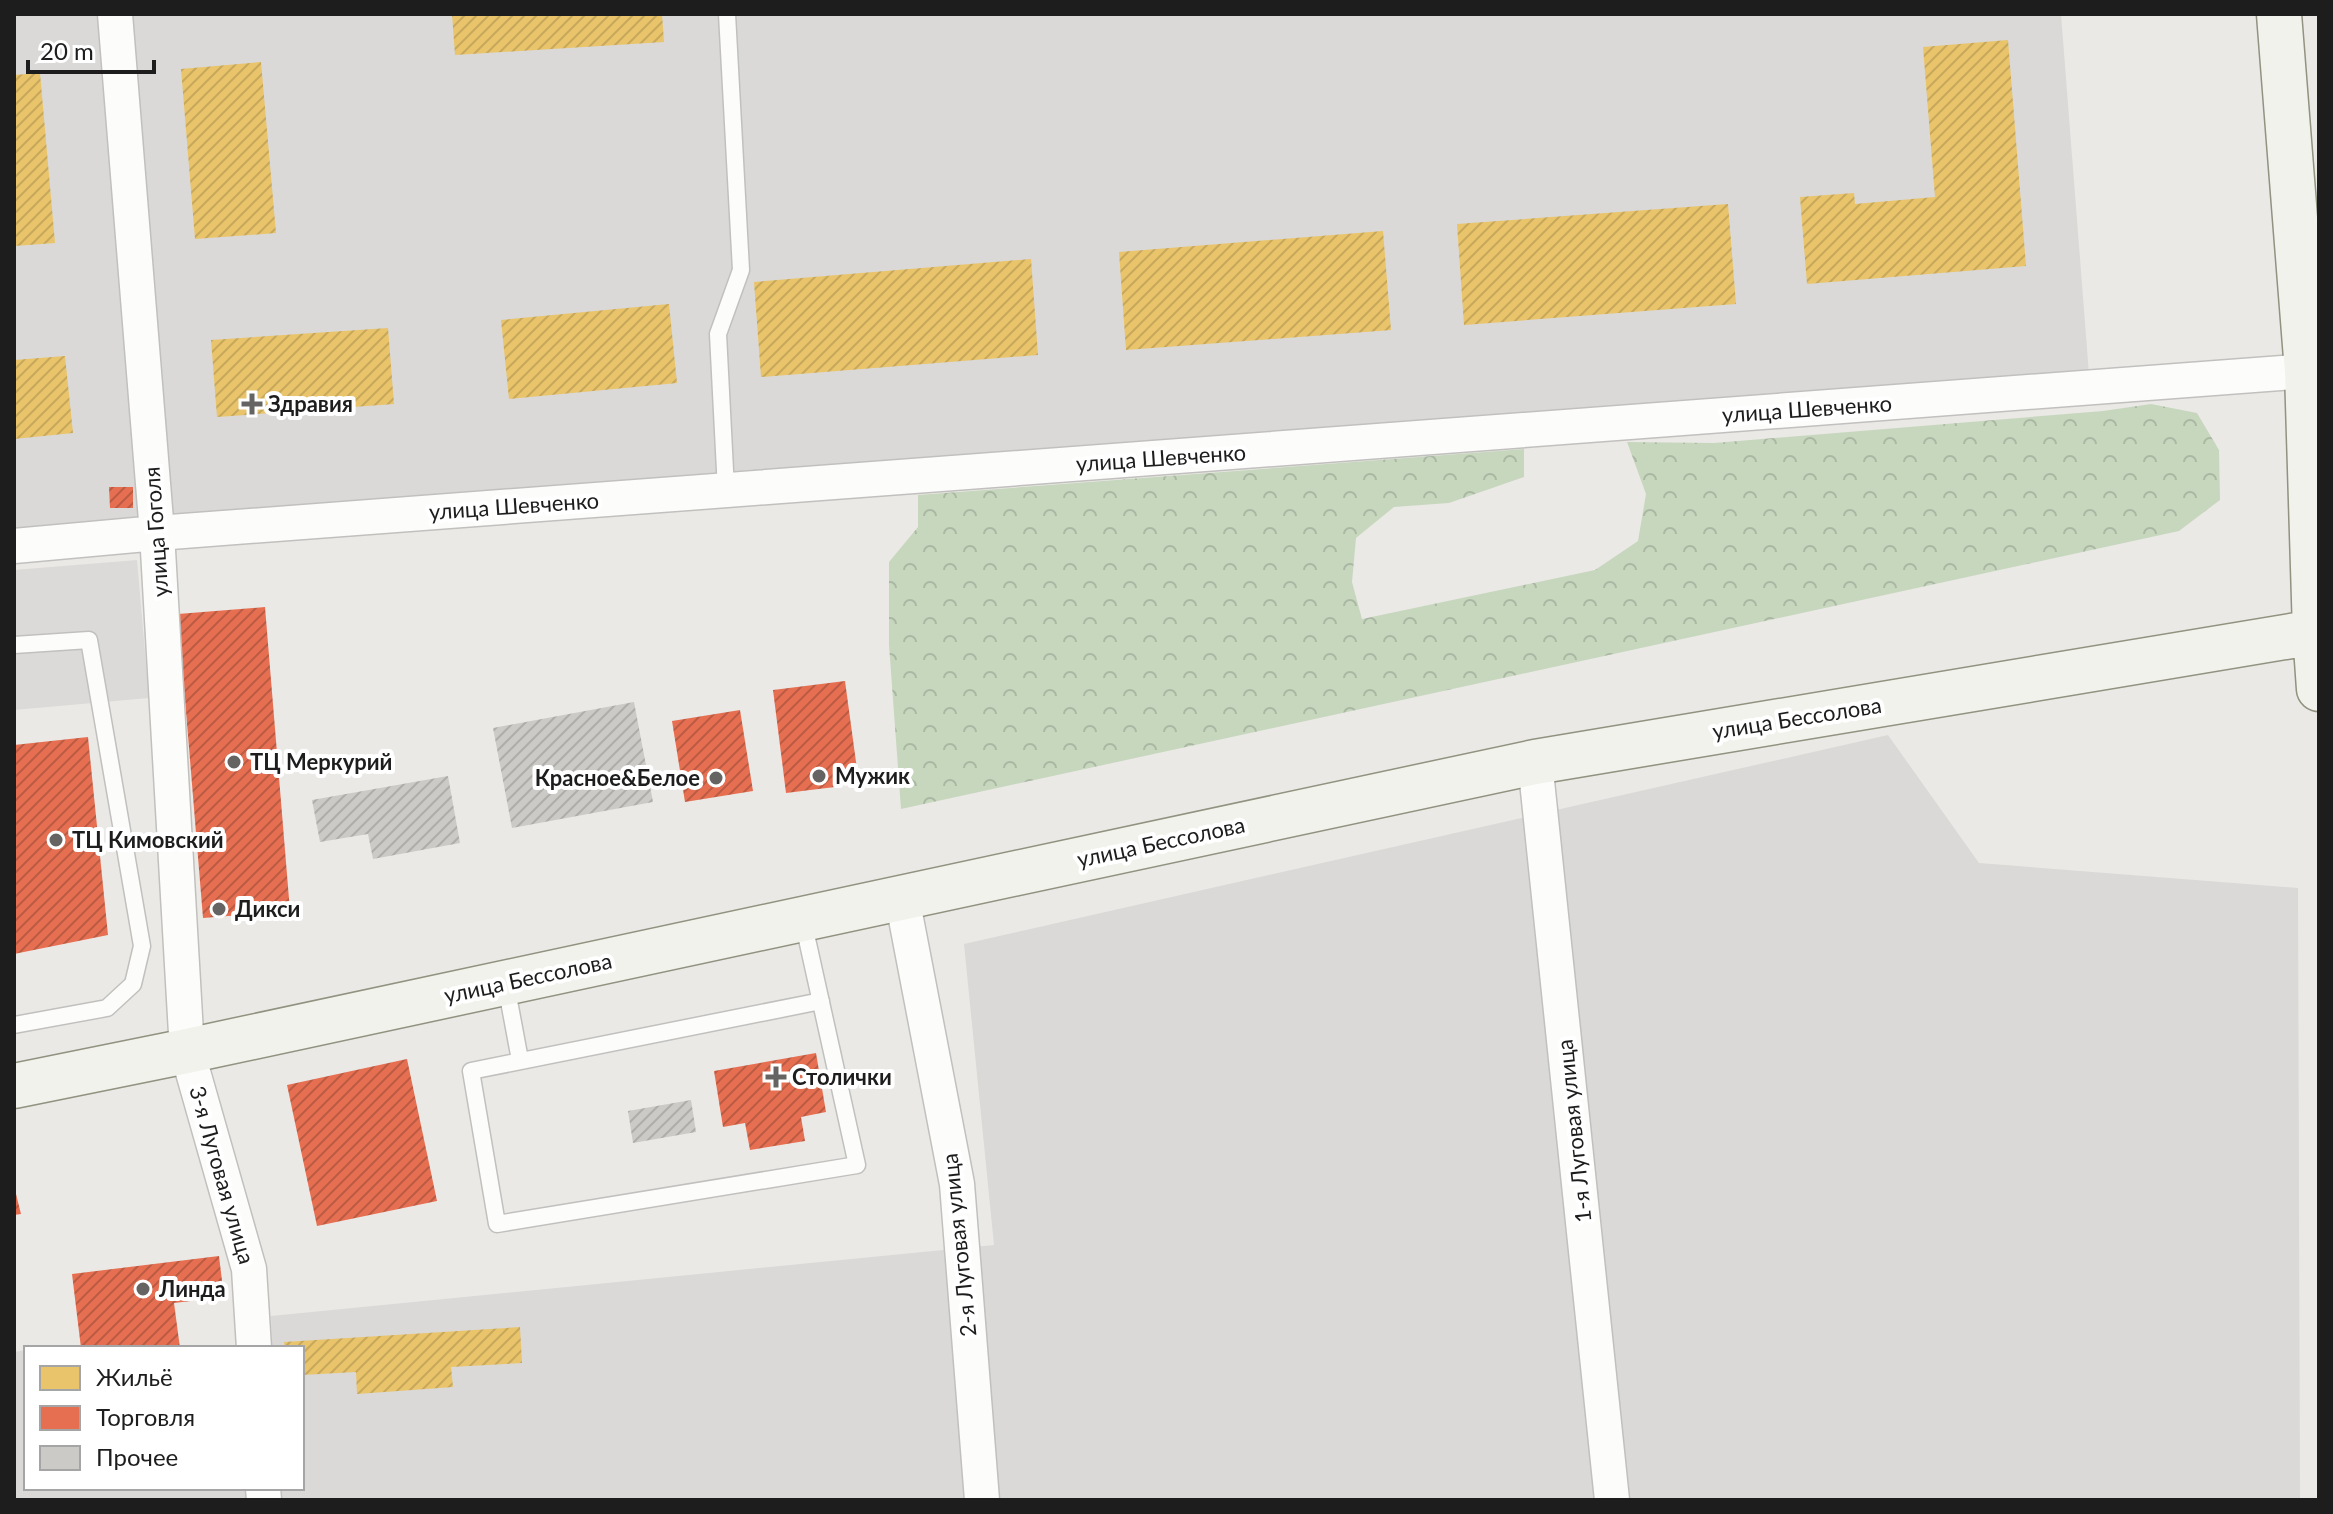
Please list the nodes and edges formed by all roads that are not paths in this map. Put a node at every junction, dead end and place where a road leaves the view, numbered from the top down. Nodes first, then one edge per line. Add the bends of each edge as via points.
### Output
1 (115, 14) edge
2 (727, 14) edge
3 (2279, 14) edge
4 (2307, 371) junction
5 (726, 490) junction
6 (157, 533) junction
7 (14, 546) edge
8 (2315, 632) junction
9 (14, 645) edge
10 (2319, 689) edge
11 (1535, 762) junction
12 (902, 898) junction
13 (802, 920) junction
14 (505, 983) junction
15 (821, 1001) junction
16 (14, 1025) edge
17 (187, 1051) junction
18 (520, 1060) junction
19 (14, 1086) edge
20 (254, 1346) edge
21 (982, 1500) edge
22 (1612, 1500) edge

1 - 6 street, улица Гоголя
2 - 5 lane via 741,270 718,334
3 - 4 main road
4 - 5 street, улица Шевченко
4 - 8 main road
5 - 6 street, улица Шевченко
6 - 7 street, улица Шевченко
6 - 17 street, улица Гоголя
8 - 10 main road
8 - 11 main road, улица Бессолова
9 - 16 lane via 89,640 142,946 133,984 107,1008
11 - 12 main road, улица Бессолова
11 - 22 street, 1-я Луговая улица
12 - 13 main road, улица Бессолова
12 - 21 street, 2-я Луговая улица via 957,1184
13 - 14 main road, улица Бессолова
13 - 15 lane
14 - 17 main road, улица Бессолова
14 - 18 lane
15 - 18 lane
15 - 18 lane via 857,1165 497,1224 471,1071
17 - 19 main road, улица Бессолова
17 - 20 street, 3-я Луговая улица via 249,1269

